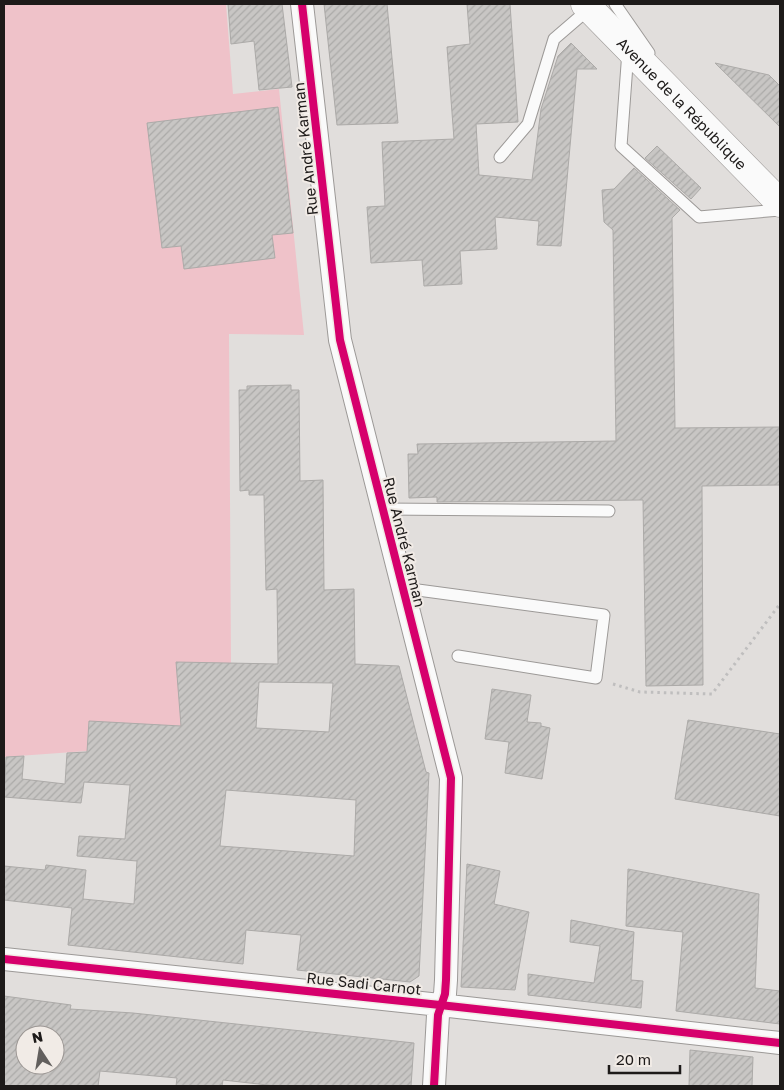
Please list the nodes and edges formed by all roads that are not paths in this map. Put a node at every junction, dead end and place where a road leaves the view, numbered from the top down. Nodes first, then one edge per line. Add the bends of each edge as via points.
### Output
1 (302, 4) edge
2 (597, 5) edge
3 (629, 47) junction
4 (679, 98) junction
5 (500, 157) dead end
6 (780, 202) edge
7 (780, 210) edge
8 (382, 509) junction
9 (609, 511) dead end
10 (403, 588) junction
11 (458, 656) dead end
12 (4, 959) edge
13 (440, 1004) junction
14 (780, 1044) edge
15 (434, 1086) edge

1 - 8 street, Rue André Karman via 340,340
2 - 3 main road, Avenue de la République
2 - 4 lane
2 - 5 lane via 554,39 528,124
3 - 4 main road, Avenue de la République
3 - 7 lane via 621,146 699,217
4 - 6 main road, Avenue de la République
8 - 9 lane
8 - 10 street, Rue André Karman
10 - 11 lane via 604,615 596,678
10 - 13 street, Rue André Karman via 451,778 446,980
12 - 13 street, Rue Sadi Carnot
13 - 14 street, Rue Sadi Carnot
13 - 15 street, Rue André Karman

